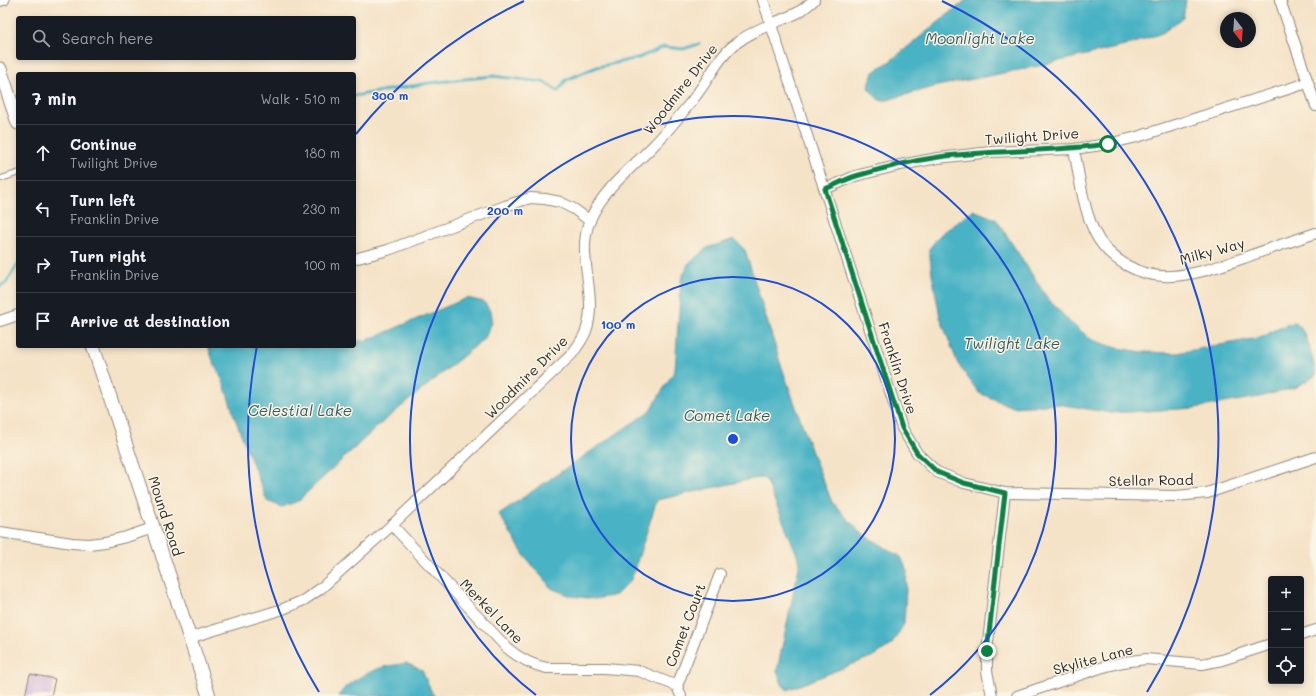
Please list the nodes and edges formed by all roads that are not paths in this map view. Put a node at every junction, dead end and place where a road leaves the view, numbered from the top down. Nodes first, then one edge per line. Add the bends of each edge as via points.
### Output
1 (4, 0) edge
2 (763, 0) edge
3 (814, 0) edge
4 (1280, 0) edge
5 (0, 2) edge
6 (771, 23) junction
7 (0, 70) edge
8 (1307, 82) junction
9 (1316, 106) edge
10 (16, 117) edge
11 (1074, 149) junction
12 (16, 174) edge
13 (0, 178) edge
14 (825, 189) junction
15 (590, 221) junction
16 (1316, 233) edge
17 (356, 258) edge
18 (16, 316) edge
19 (0, 321) edge
20 (94, 348) edge
21 (1316, 457) edge
22 (1005, 493) junction
23 (392, 525) junction
24 (153, 528) junction
25 (0, 532) edge
26 (720, 574) dead end
27 (1316, 630) edge
28 (1304, 633) edge
29 (189, 638) junction
30 (1268, 645) edge
31 (677, 686) junction
32 (208, 696) edge
33 (681, 696) edge
34 (992, 696) edge
35 (1016, 696) edge

1 - 5 street
2 - 6 street, Franklin Drive
3 - 6 street, Woodmire Drive via 798,12
4 - 8 street
6 - 14 street, Franklin Drive
6 - 15 street, Woodmire Drive via 749,34 721,58 681,114 611,188
7 - 10 street
8 - 9 street
8 - 11 street, Twilight Drive via 1137,137
11 - 14 street, Twilight Drive via 991,152 938,158 855,176
11 - 16 street, Milky Way via 1088,214 1103,246 1114,257 1146,273 1170,276 1192,274
12 - 13 lane
14 - 22 street, Franklin Drive via 902,428 917,453 937,472 964,483
15 - 17 street via 560,202 530,198 388,250
15 - 23 street, Woodmire Drive via 585,242 590,305 586,331 581,342 572,354
18 - 19 street
20 - 24 street, Mound Road
21 - 22 street, Stellar Road via 1207,493 1176,496
22 - 34 street via 987,651 987,671
23 - 29 street, Woodmire Drive via 331,581 304,600
23 - 31 street, Merkel Lane via 518,657 547,668 612,668 638,671
24 - 25 street via 126,537 89,544
24 - 29 street, Mound Road
26 - 31 street, Comet Court
27 - 28 street
29 - 32 street, Mound Road
30 - 35 street, Skylite Lane via 1202,664 1146,659 1123,662
31 - 33 street

